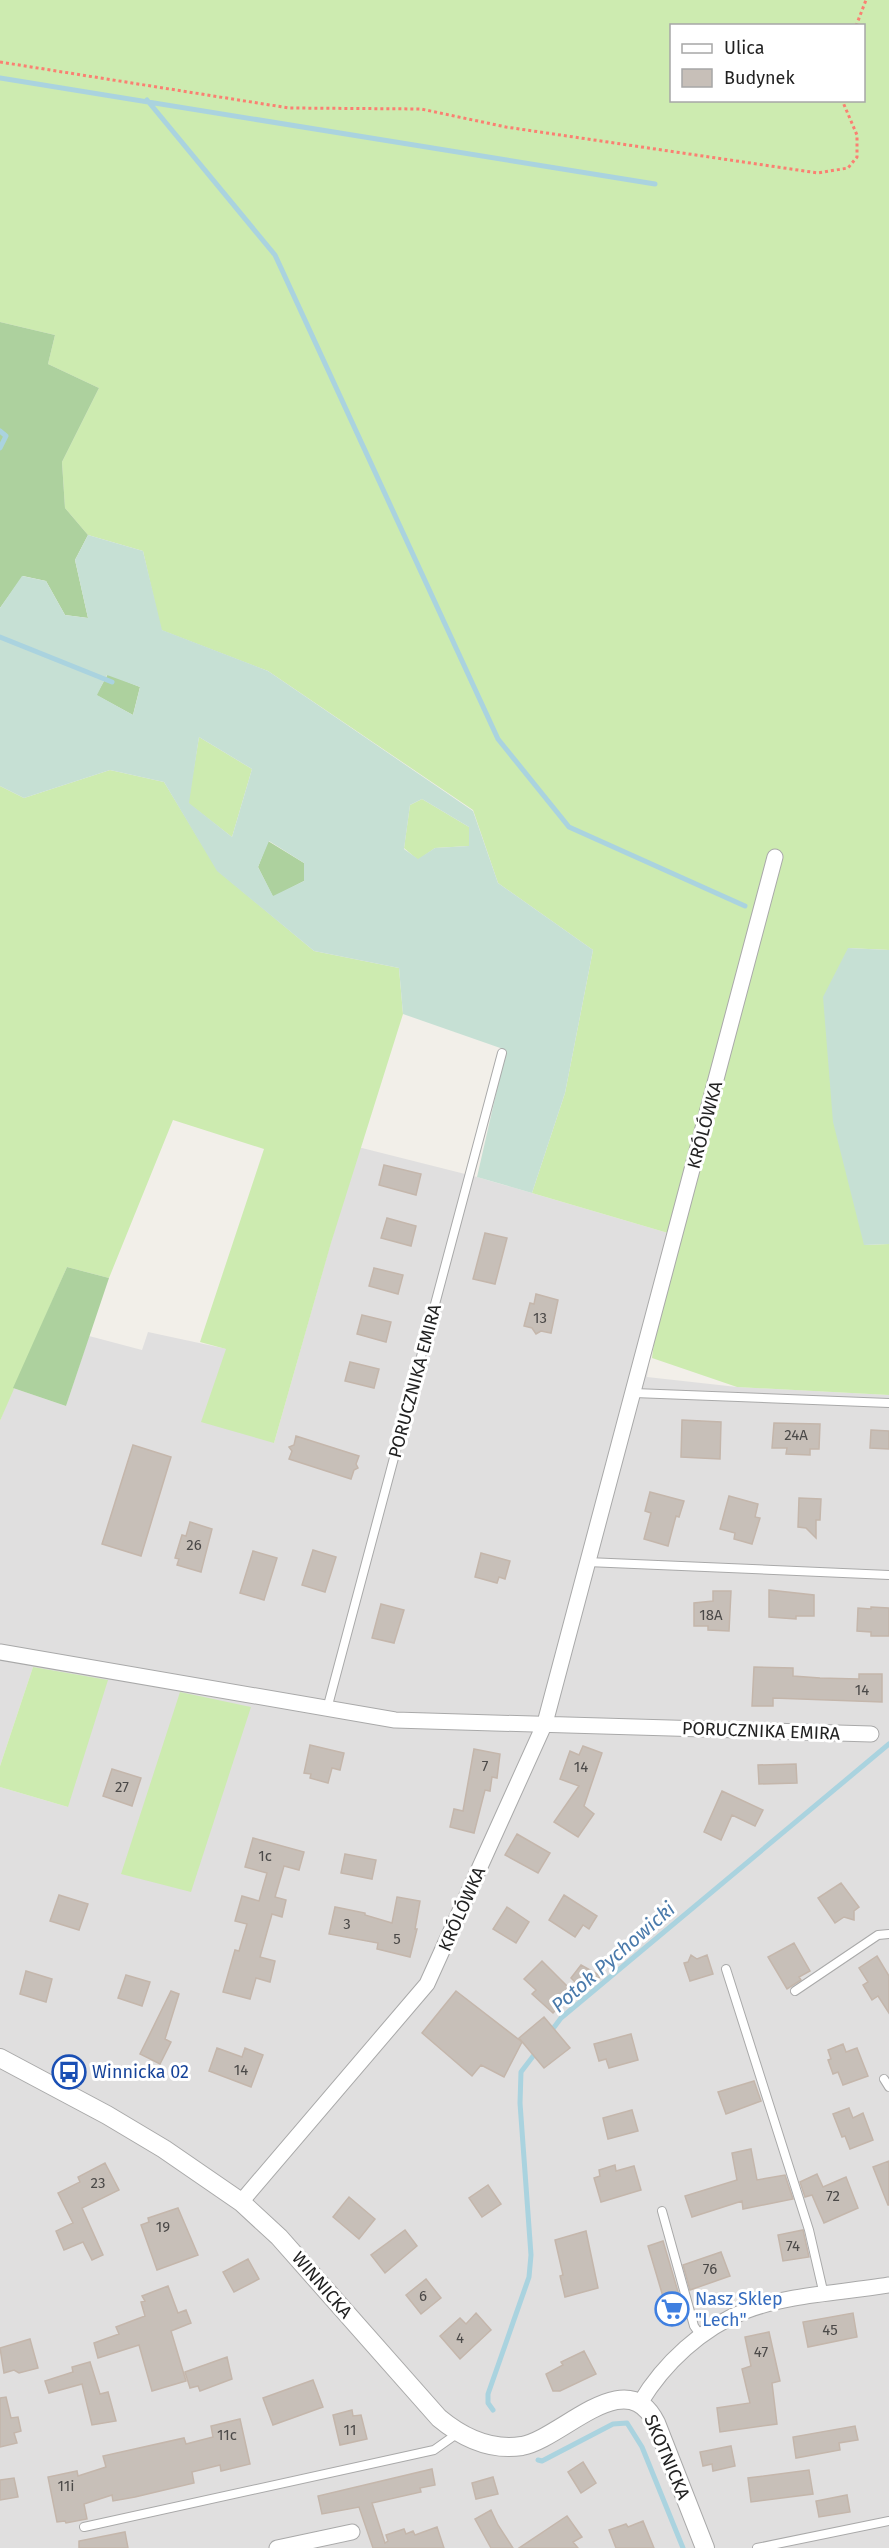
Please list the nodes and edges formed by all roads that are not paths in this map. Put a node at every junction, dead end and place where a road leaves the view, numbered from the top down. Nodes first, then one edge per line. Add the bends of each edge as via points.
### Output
1 (775, 857) dead end
2 (502, 1053) dead end
3 (634, 1393) junction
4 (889, 1403) edge
5 (587, 1562) junction
6 (889, 1575) edge
7 (0, 1652) edge
8 (327, 1709) junction
9 (545, 1723) junction
10 (871, 1734) dead end
11 (889, 1934) edge
12 (726, 1969) dead end
13 (795, 1991) dead end
14 (0, 2058) edge
15 (241, 2202) junction
16 (663, 2211) dead end
17 (889, 2285) edge
18 (824, 2295) junction
19 (701, 2336) junction
20 (640, 2403) junction
21 (458, 2433) junction
22 (889, 2522) edge
23 (84, 2527) dead end
24 (352, 2532) dead end
25 (277, 2548) edge
26 (705, 2548) edge
27 (757, 2548) edge

1 - 3 street, KRÓLÓWKA
2 - 8 lane, PORUCZNIKA EMIRA
3 - 4 lane
3 - 5 street, KRÓLÓWKA
5 - 6 lane
5 - 9 street, KRÓLÓWKA
7 - 8 street, PORUCZNIKA EMIRA
8 - 9 street, PORUCZNIKA EMIRA via 394,1720
9 - 10 street, PORUCZNIKA EMIRA
9 - 15 street, KRÓLÓWKA via 427,1984
11 - 13 lane via 878,1935
12 - 18 lane via 809,2230
14 - 15 street, WINNICKA via 136,2132
15 - 21 street, WINNICKA via 279,2237 439,2418
16 - 19 lane via 694,2326
17 - 18 street, SKOTNICKA
18 - 19 street, SKOTNICKA via 746,2311
19 - 20 street, SKOTNICKA via 662,2371
20 - 21 street, WINNICKA via 610,2400 545,2438 523,2445 487,2445
20 - 26 street, SKOTNICKA via 656,2422
21 - 23 lane via 434,2450
22 - 27 lane
24 - 25 street

